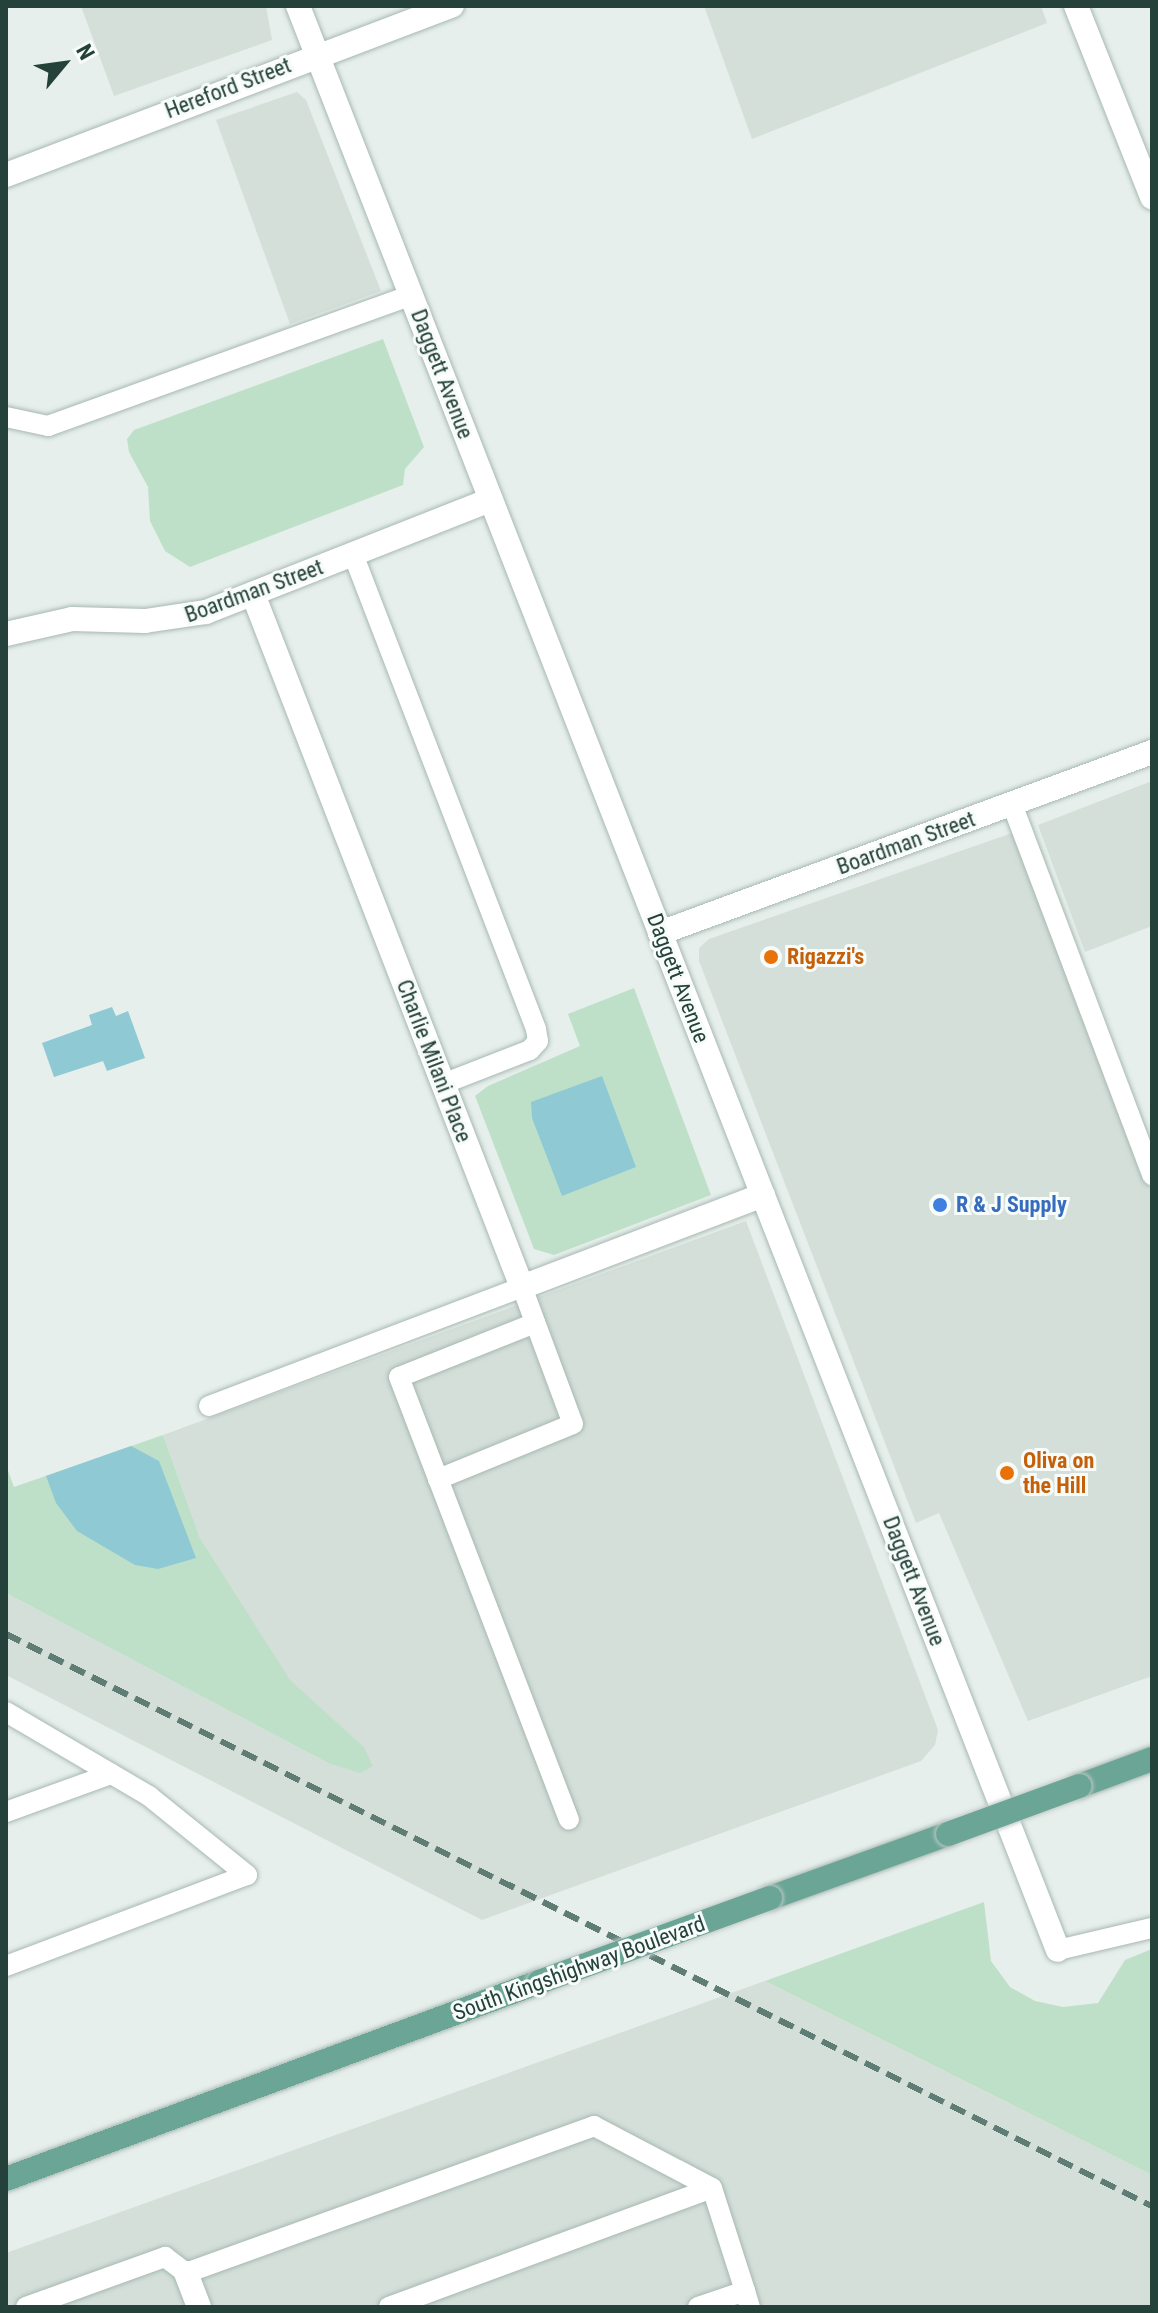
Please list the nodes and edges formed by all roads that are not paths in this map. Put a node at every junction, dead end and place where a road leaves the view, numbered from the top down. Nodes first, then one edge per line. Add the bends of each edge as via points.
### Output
1 (298, 6) edge
2 (452, 6) edge
3 (1076, 6) edge
4 (316, 54) junction
5 (6, 175) edge
6 (1152, 197) edge
7 (411, 295) junction
8 (6, 417) edge
9 (491, 500) junction
10 (353, 554) junction
11 (253, 594) junction
12 (6, 634) edge
13 (1152, 752) edge
14 (1012, 804) junction
15 (660, 933) junction
16 (443, 1084) junction
17 (1152, 1175) edge
18 (763, 1195) junction
19 (522, 1287) junction
20 (535, 1323) junction
21 (209, 1406) dead end
22 (438, 1479) junction
23 (6, 1712) edge
24 (1152, 1759) edge
25 (111, 1774) junction
26 (6, 1812) edge
27 (569, 1820) dead end
28 (1152, 1928) edge
29 (1058, 1950) joint
30 (6, 1966) edge
31 (6, 2179) edge
32 (712, 2188) junction
33 (186, 2273) junction
34 (748, 2299) edge
35 (26, 2307) edge
36 (199, 2307) edge
37 (389, 2307) edge
38 (698, 2307) edge

1 - 4 street, Daggett Avenue
2 - 4 street, Hereford Street
3 - 6 street
4 - 5 street, Hereford Street
4 - 7 street, Daggett Avenue
7 - 8 lane via 48,426
7 - 9 street, Daggett Avenue
9 - 10 street, Boardman Street
9 - 15 street, Daggett Avenue
10 - 11 street, Boardman Street
10 - 16 lane via 536,1029 538,1041 530,1050
11 - 12 street, Boardman Street via 177,619 72,619
11 - 16 street, Charlie Milani Place
13 - 14 street, Boardman Street
14 - 15 street, Boardman Street
14 - 17 lane
15 - 18 street, Daggett Avenue
16 - 19 street, Charlie Milani Place
18 - 19 street
18 - 29 street, Daggett Avenue
19 - 20 lane
19 - 21 lane
20 - 22 lane via 573,1424
20 - 22 lane via 399,1377
22 - 27 lane
23 - 25 lane
24 - 31 main road, South Kingshighway Boulevard, bridge
25 - 26 lane
25 - 30 lane via 149,1796 247,1875
28 - 29 lane
32 - 33 lane via 594,2126
32 - 34 lane
32 - 37 lane
33 - 35 lane via 165,2257
33 - 36 street
34 - 38 lane

